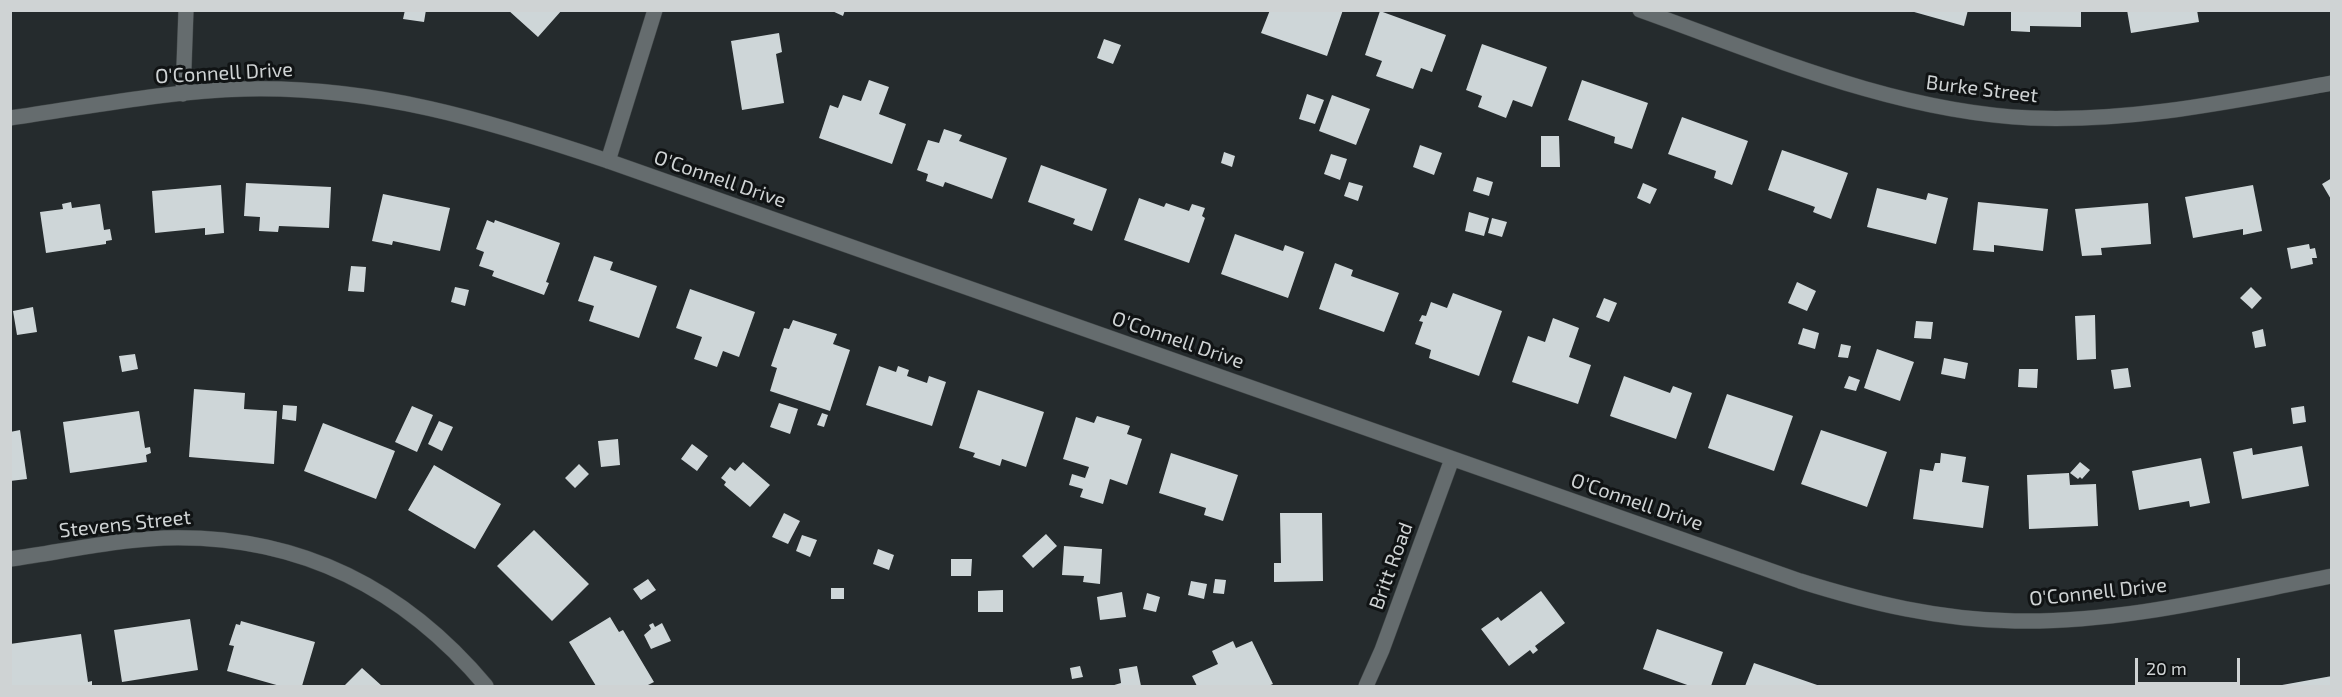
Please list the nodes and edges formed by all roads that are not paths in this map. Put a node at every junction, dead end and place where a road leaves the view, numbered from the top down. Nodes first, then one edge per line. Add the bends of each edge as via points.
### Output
1 (186, 10) edge
2 (655, 10) edge
3 (1640, 10) edge
4 (2331, 82) edge
5 (183, 94) junction
6 (10, 118) edge
7 (608, 161) junction
8 (1452, 459) junction
9 (10, 559) edge
10 (2331, 576) edge
11 (486, 687) edge
12 (1366, 687) edge

1 - 5 street
2 - 7 street
3 - 4 street, Burke Street via 1883,94 1980,113 2041,118 2142,115
5 - 6 street, O'Connell Drive
5 - 7 street, O'Connell Drive via 291,89 385,99 476,118
7 - 8 street, O'Connell Drive
8 - 10 street, O'Connell Drive via 1800,582 1884,605 1938,614 2015,621 2102,617
8 - 12 street, Britt Road
9 - 11 street, Stevens Street via 161,538 201,537 281,550 320,562 383,593 440,636

